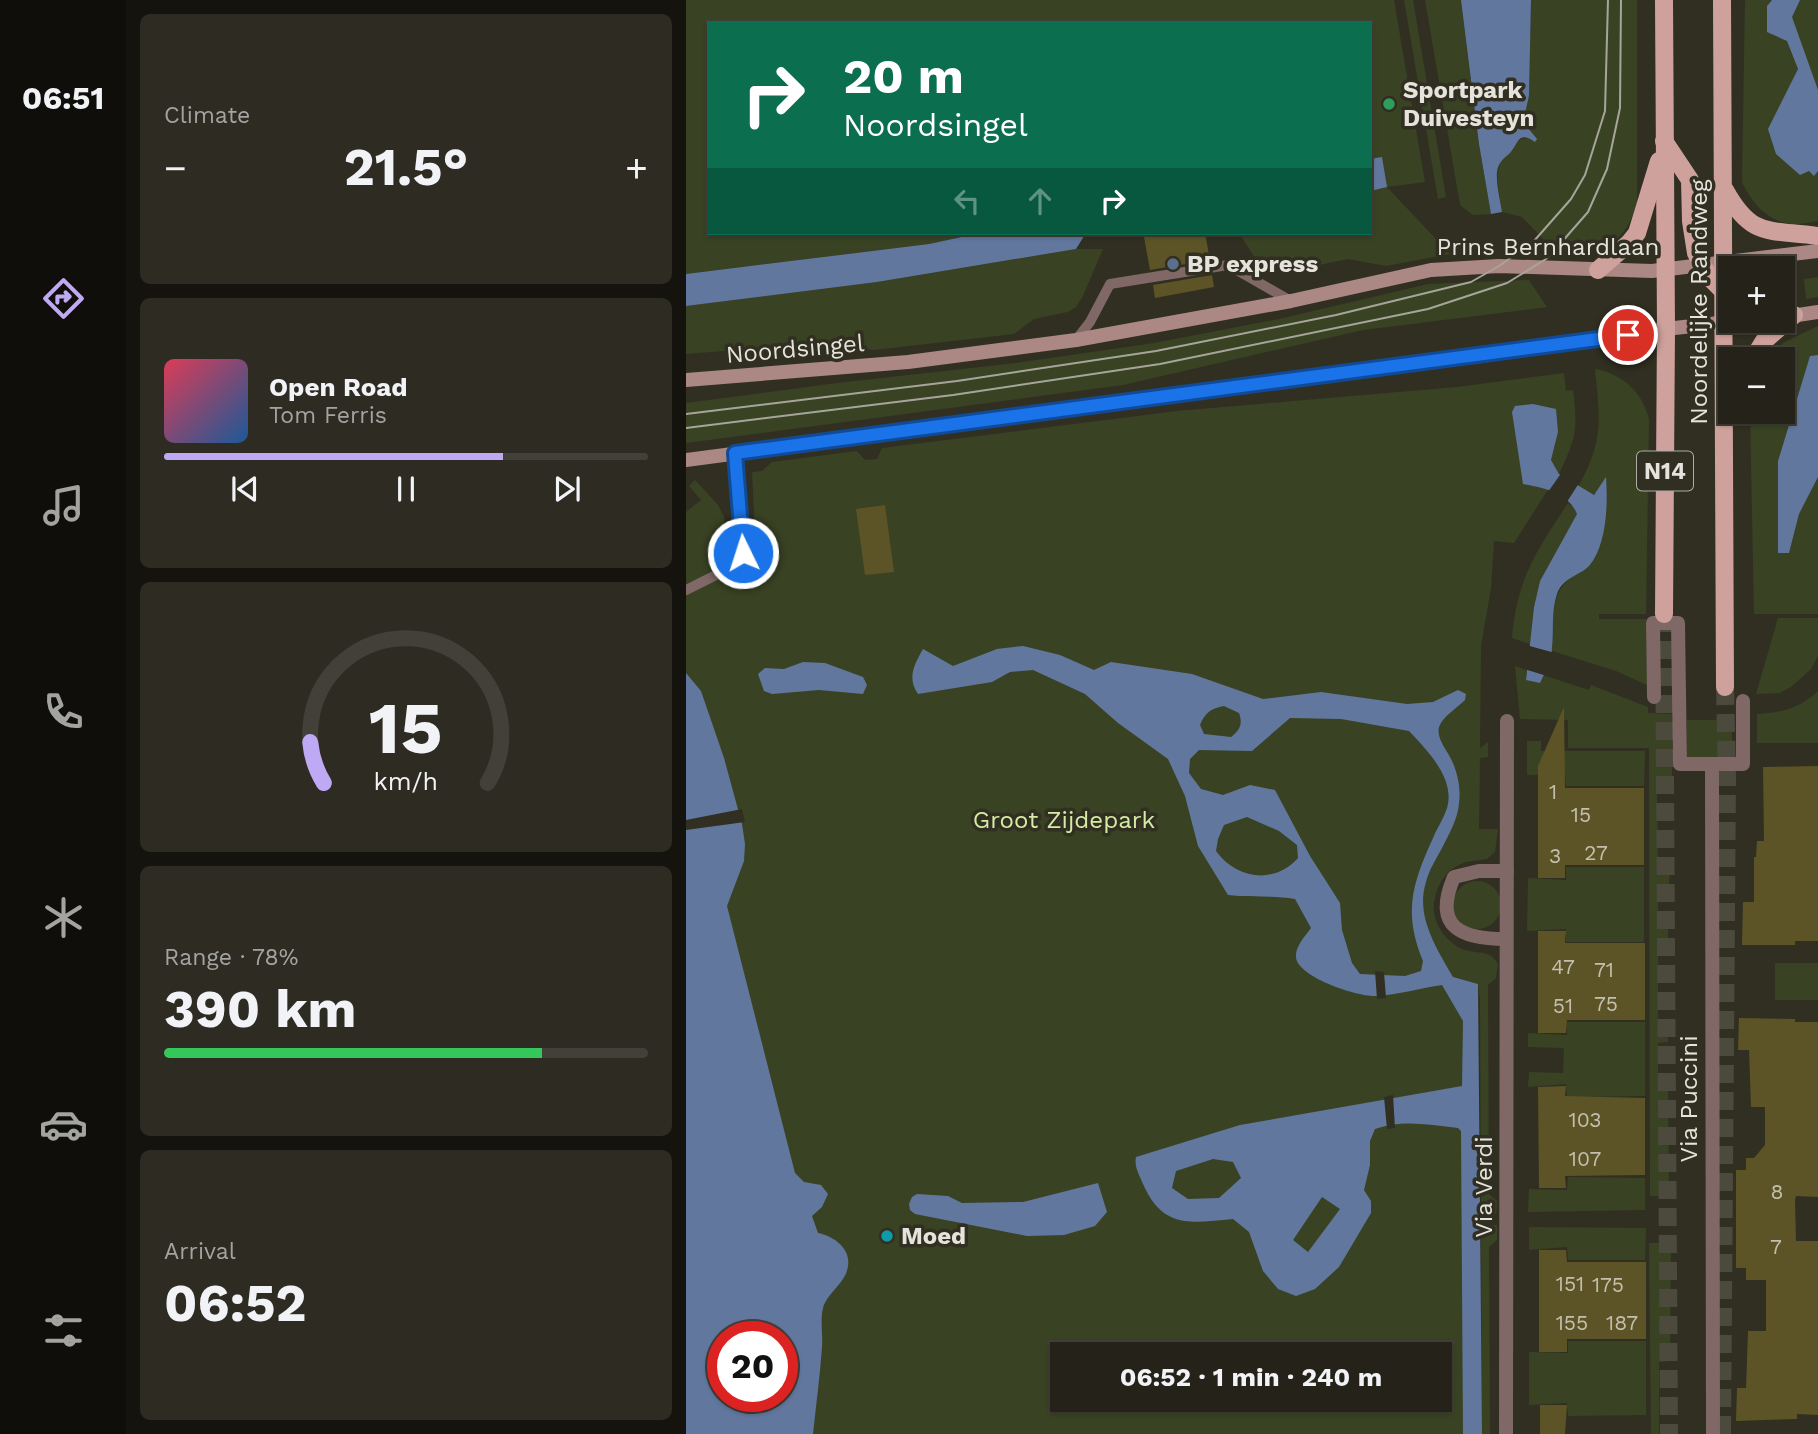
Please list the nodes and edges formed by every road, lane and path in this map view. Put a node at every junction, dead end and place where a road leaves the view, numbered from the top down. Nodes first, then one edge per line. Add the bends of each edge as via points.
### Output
1 (1664, 0) edge
2 (1721, 0) edge
3 (1664, 141) junction
4 (1723, 187) junction
5 (1818, 236) edge
6 (1818, 251) edge
7 (1724, 256) edge
8 (1775, 256) edge
9 (1718, 263) edge
10 (1702, 266) junction
11 (1598, 270) junction
12 (1665, 270) junction
13 (1718, 284) edge
14 (1292, 301) junction
15 (1818, 312) edge
16 (1795, 315) edge
17 (1718, 323) edge
18 (1666, 328) junction
19 (1771, 333) edge
20 (1076, 340) junction
21 (1760, 347) edge
22 (908, 362) joint
23 (686, 380) edge
24 (1727, 424) edge
25 (735, 453) junction
26 (686, 460) edge
27 (686, 590) edge
28 (1664, 614) tunnel mouth
29 (1724, 687) tunnel mouth
30 (1654, 697) dead end
31 (1743, 701) dead end
32 (1507, 722) dead end
33 (1712, 764) junction
34 (1507, 871) junction
35 (1506, 939) junction
36 (1506, 1434) edge
37 (1713, 1434) edge

1 - 3 main road, Noordelijke Randweg / N14
2 - 4 main road, Noordelijke Randweg / N14
3 - 10 main road via 1690,180 1693,239
3 - 11 main road via 1641,226
3 - 12 main road, Noordelijke Randweg / N14
4 - 5 main road via 1743,217 1760,229
4 - 7 main road, Noordelijke Randweg / N14
6 - 8 main road, Prins Bernhardlaan
9 - 10 main road, Prins Bernhardlaan
10 - 12 main road, Prins Bernhardlaan
10 - 13 main road
11 - 12 main road, Prins Bernhardlaan
11 - 14 main road, Prins Bernhardlaan via 1499,266 1431,270
12 - 18 main road, Noordelijke Randweg / N14
14 - 20 main road, Prins Bernhardlaan
14 - 20 lane via 1228,265 1110,284
15 - 16 main road
17 - 18 main road
18 - 25 main road
18 - 28 main road, Noordelijke Randweg / N14
19 - 21 main road
20 - 22 main road, Prins Bernhardlaan
22 - 23 main road, Noordsingel
24 - 29 main road, Noordelijke Randweg / N14
25 - 26 main road
25 - 27 lane via 743,553 722,572
30 - 33 street via 1653,623 1678,622 1680,764
31 - 33 street via 1743,764
32 - 34 street, Via Verdi
33 - 37 street, Via Puccini
34 - 35 street, Via Verdi
34 - 35 street via 1454,877 1447,895 1450,919 1458,932
35 - 36 street, Via Verdi

